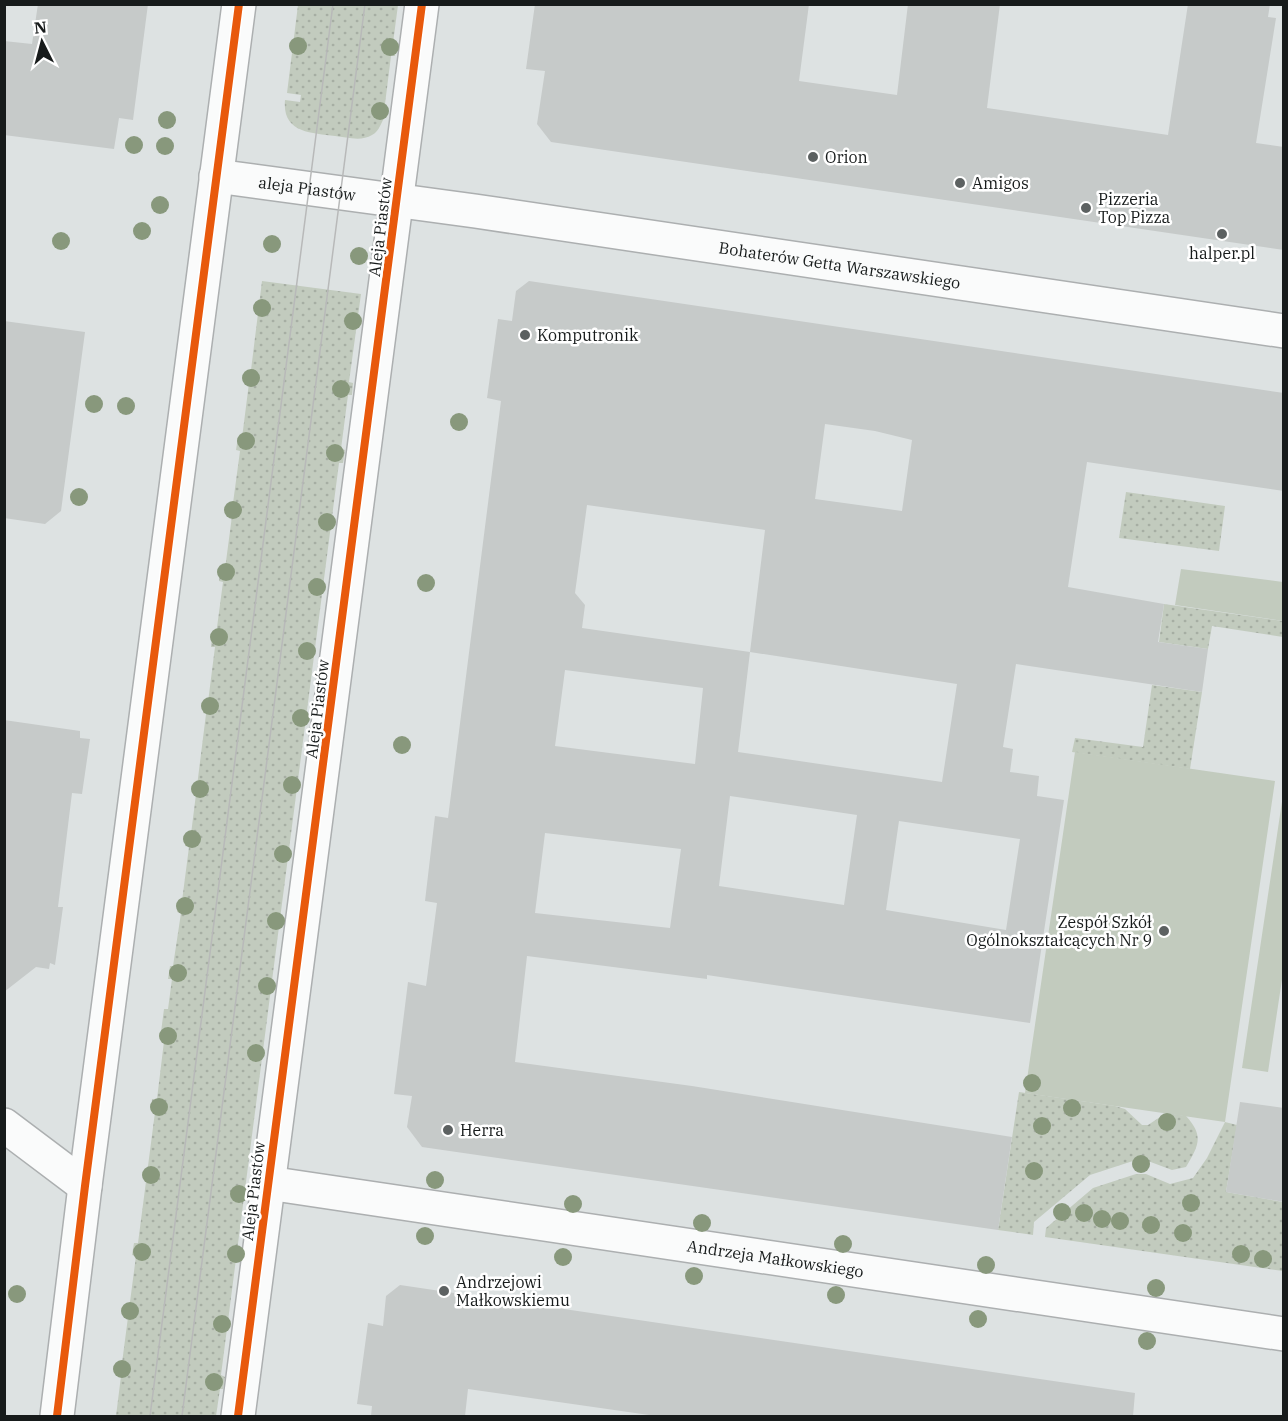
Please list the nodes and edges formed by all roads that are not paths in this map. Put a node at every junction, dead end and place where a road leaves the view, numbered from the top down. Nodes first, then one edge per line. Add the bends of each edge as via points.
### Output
1 (238, 4) edge
2 (422, 4) edge
3 (216, 176) junction
4 (396, 200) junction
5 (1284, 331) edge
6 (4, 1125) edge
7 (268, 1183) junction
8 (85, 1186) junction
9 (1284, 1334) edge
10 (57, 1416) edge
11 (238, 1416) edge

1 - 3 street
2 - 4 street, Aleja Piastów
3 - 4 street, aleja Piastów
3 - 8 street
4 - 5 street, Bohaterów Getta Warszawskiego
4 - 7 street, Aleja Piastów
6 - 8 street
7 - 9 street, Andrzeja Małkowskiego
7 - 11 street, Aleja Piastów
8 - 10 street

